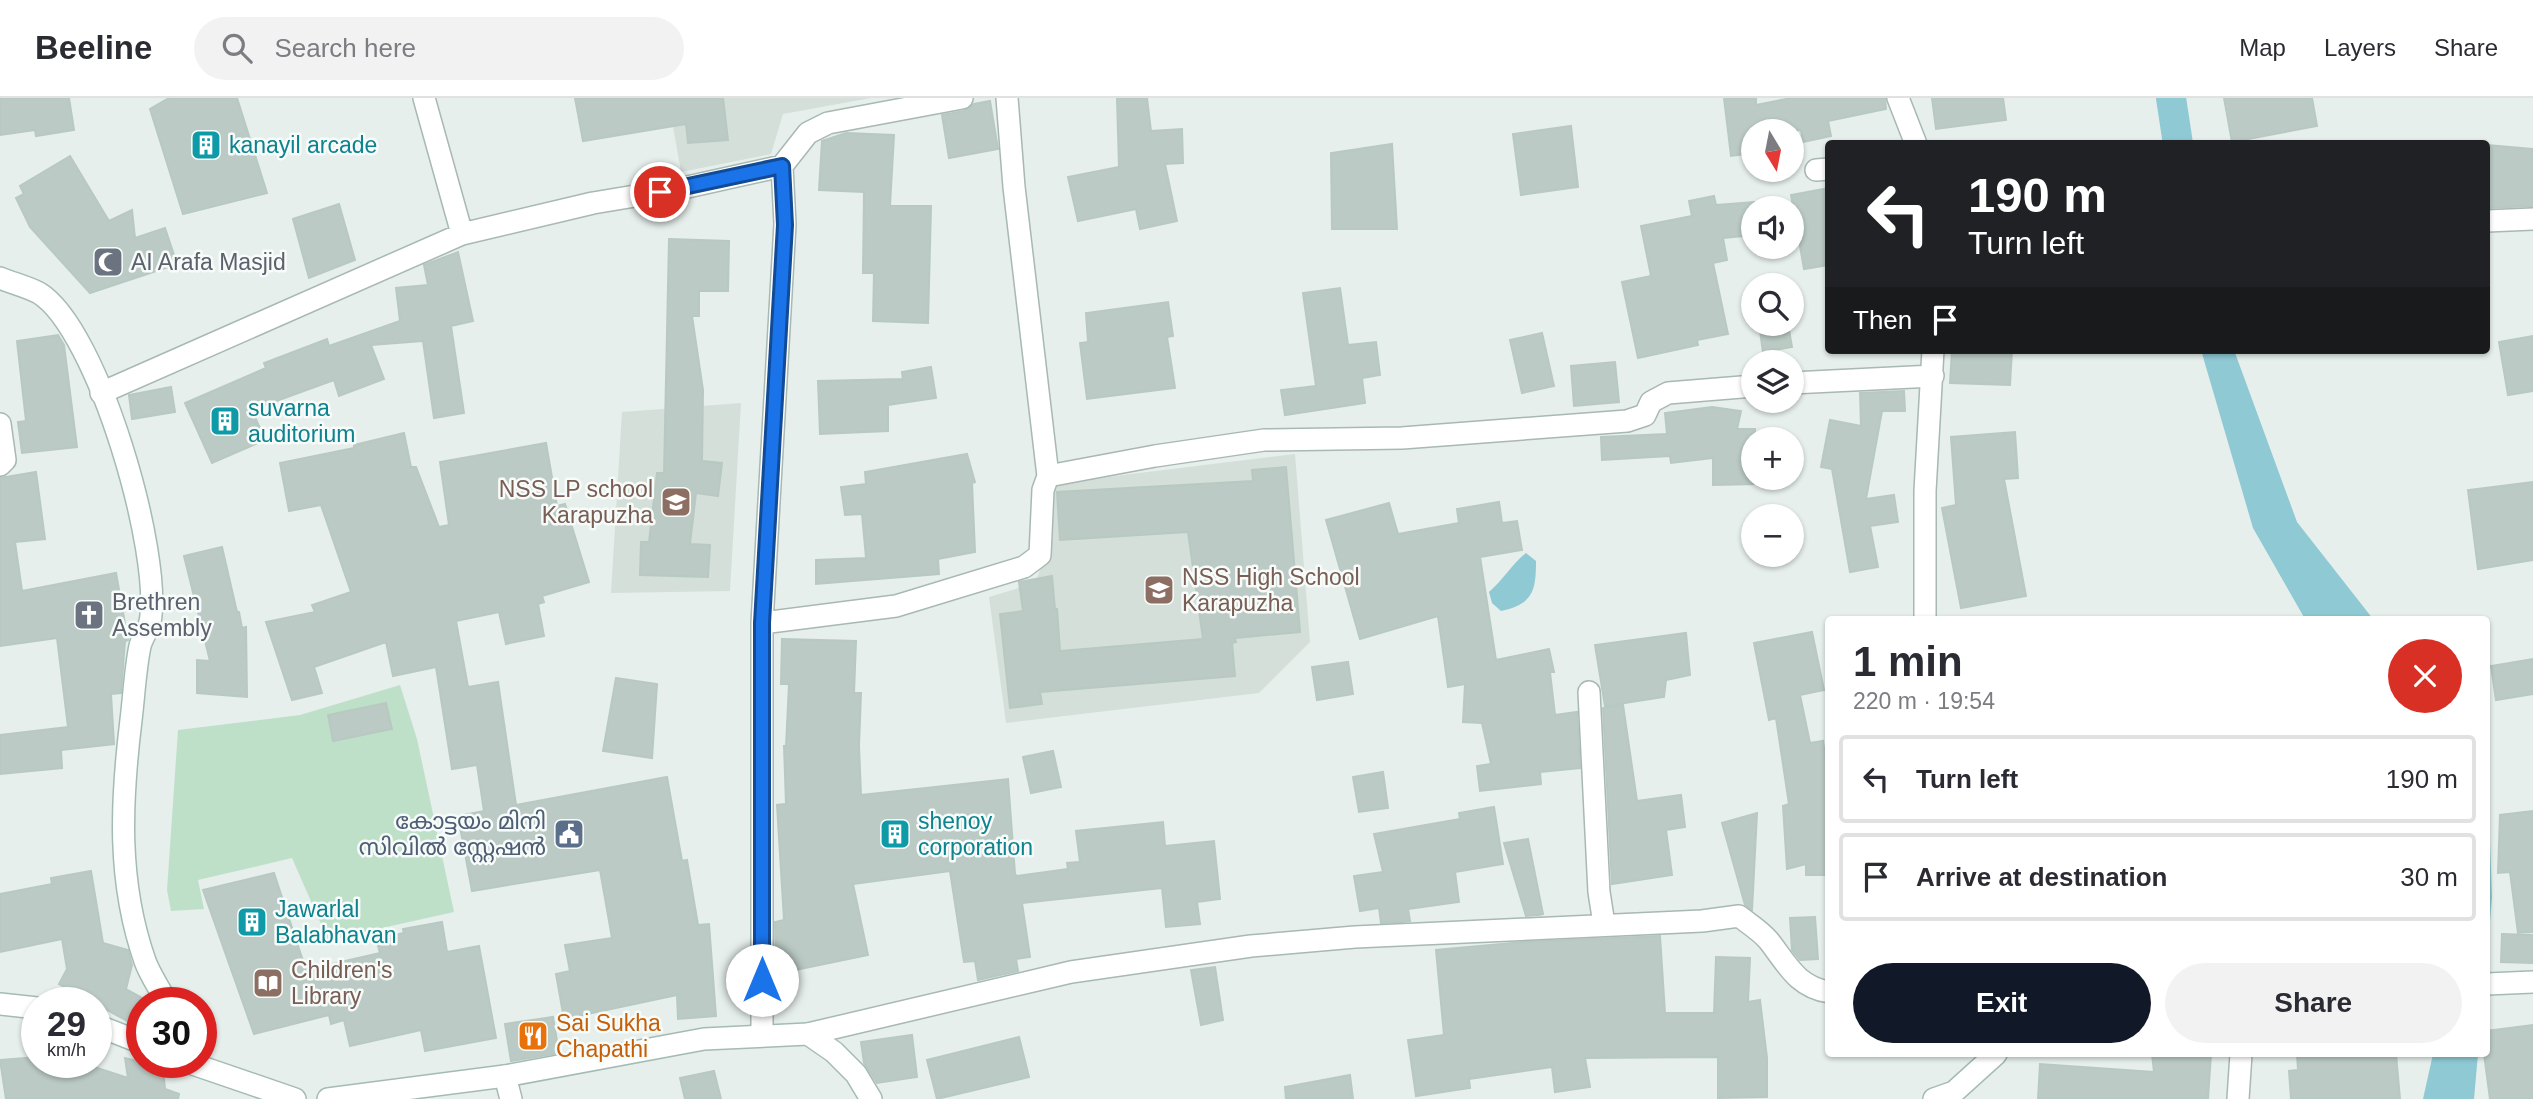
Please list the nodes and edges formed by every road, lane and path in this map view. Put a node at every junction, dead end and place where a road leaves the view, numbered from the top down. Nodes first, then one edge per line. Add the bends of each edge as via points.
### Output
1 (424, 98) edge
2 (962, 98) edge
3 (1007, 98) edge
4 (1898, 98) edge
5 (1914, 140) edge
6 (782, 166) junction
7 (2533, 219) edge
8 (2490, 221) edge
9 (462, 234) junction
10 (0, 278) edge
11 (1933, 354) edge
12 (1933, 376) junction
13 (1804, 382) edge
14 (1741, 387) edge
15 (102, 393) junction
16 (0, 424) edge
17 (0, 465) edge
18 (1048, 476) junction
19 (1925, 616) edge
20 (762, 623) junction
21 (1589, 692) dead end
22 (1604, 924) junction
23 (2533, 982) edge
24 (2492, 984) edge
25 (158, 987) edge
26 (1825, 991) edge
27 (0, 1004) edge
28 (21, 1006) edge
29 (808, 1034) junction
30 (762, 1035) junction
31 (1993, 1057) edge
32 (2241, 1057) edge
33 (217, 1072) edge
34 (505, 1076) junction
35 (295, 1099) edge
36 (328, 1099) edge
37 (511, 1099) edge
38 (871, 1099) edge
39 (1934, 1099) edge
40 (2238, 1099) edge

1 - 9 street
2 - 6 street via 828,123 808,133
3 - 18 street
4 - 5 street
6 - 9 street
6 - 20 street via 785,225
7 - 8 street
9 - 15 street
10 - 15 street via 40,294 62,317
11 - 12 street
12 - 13 street
12 - 19 street via 1924,491
14 - 18 street via 1668,393 1651,402 1645,415 1627,421 1402,438 1264,440
15 - 25 street via 125,450 143,519 150,573 150,622 140,645 122,826 132,911 145,962
16 - 17 street via 5,460
18 - 20 street via 1043,490 1040,555 1024,567 896,606
20 - 30 street
21 - 22 street
22 - 26 street via 1740,916 1768,939 1800,982
22 - 29 street via 1238,948 1071,972
23 - 24 street
27 - 28 street
29 - 30 street
29 - 38 street via 856,1074
30 - 34 street via 704,1039
31 - 39 street via 1954,1093
32 - 40 street
33 - 35 street
34 - 36 street
34 - 37 street

